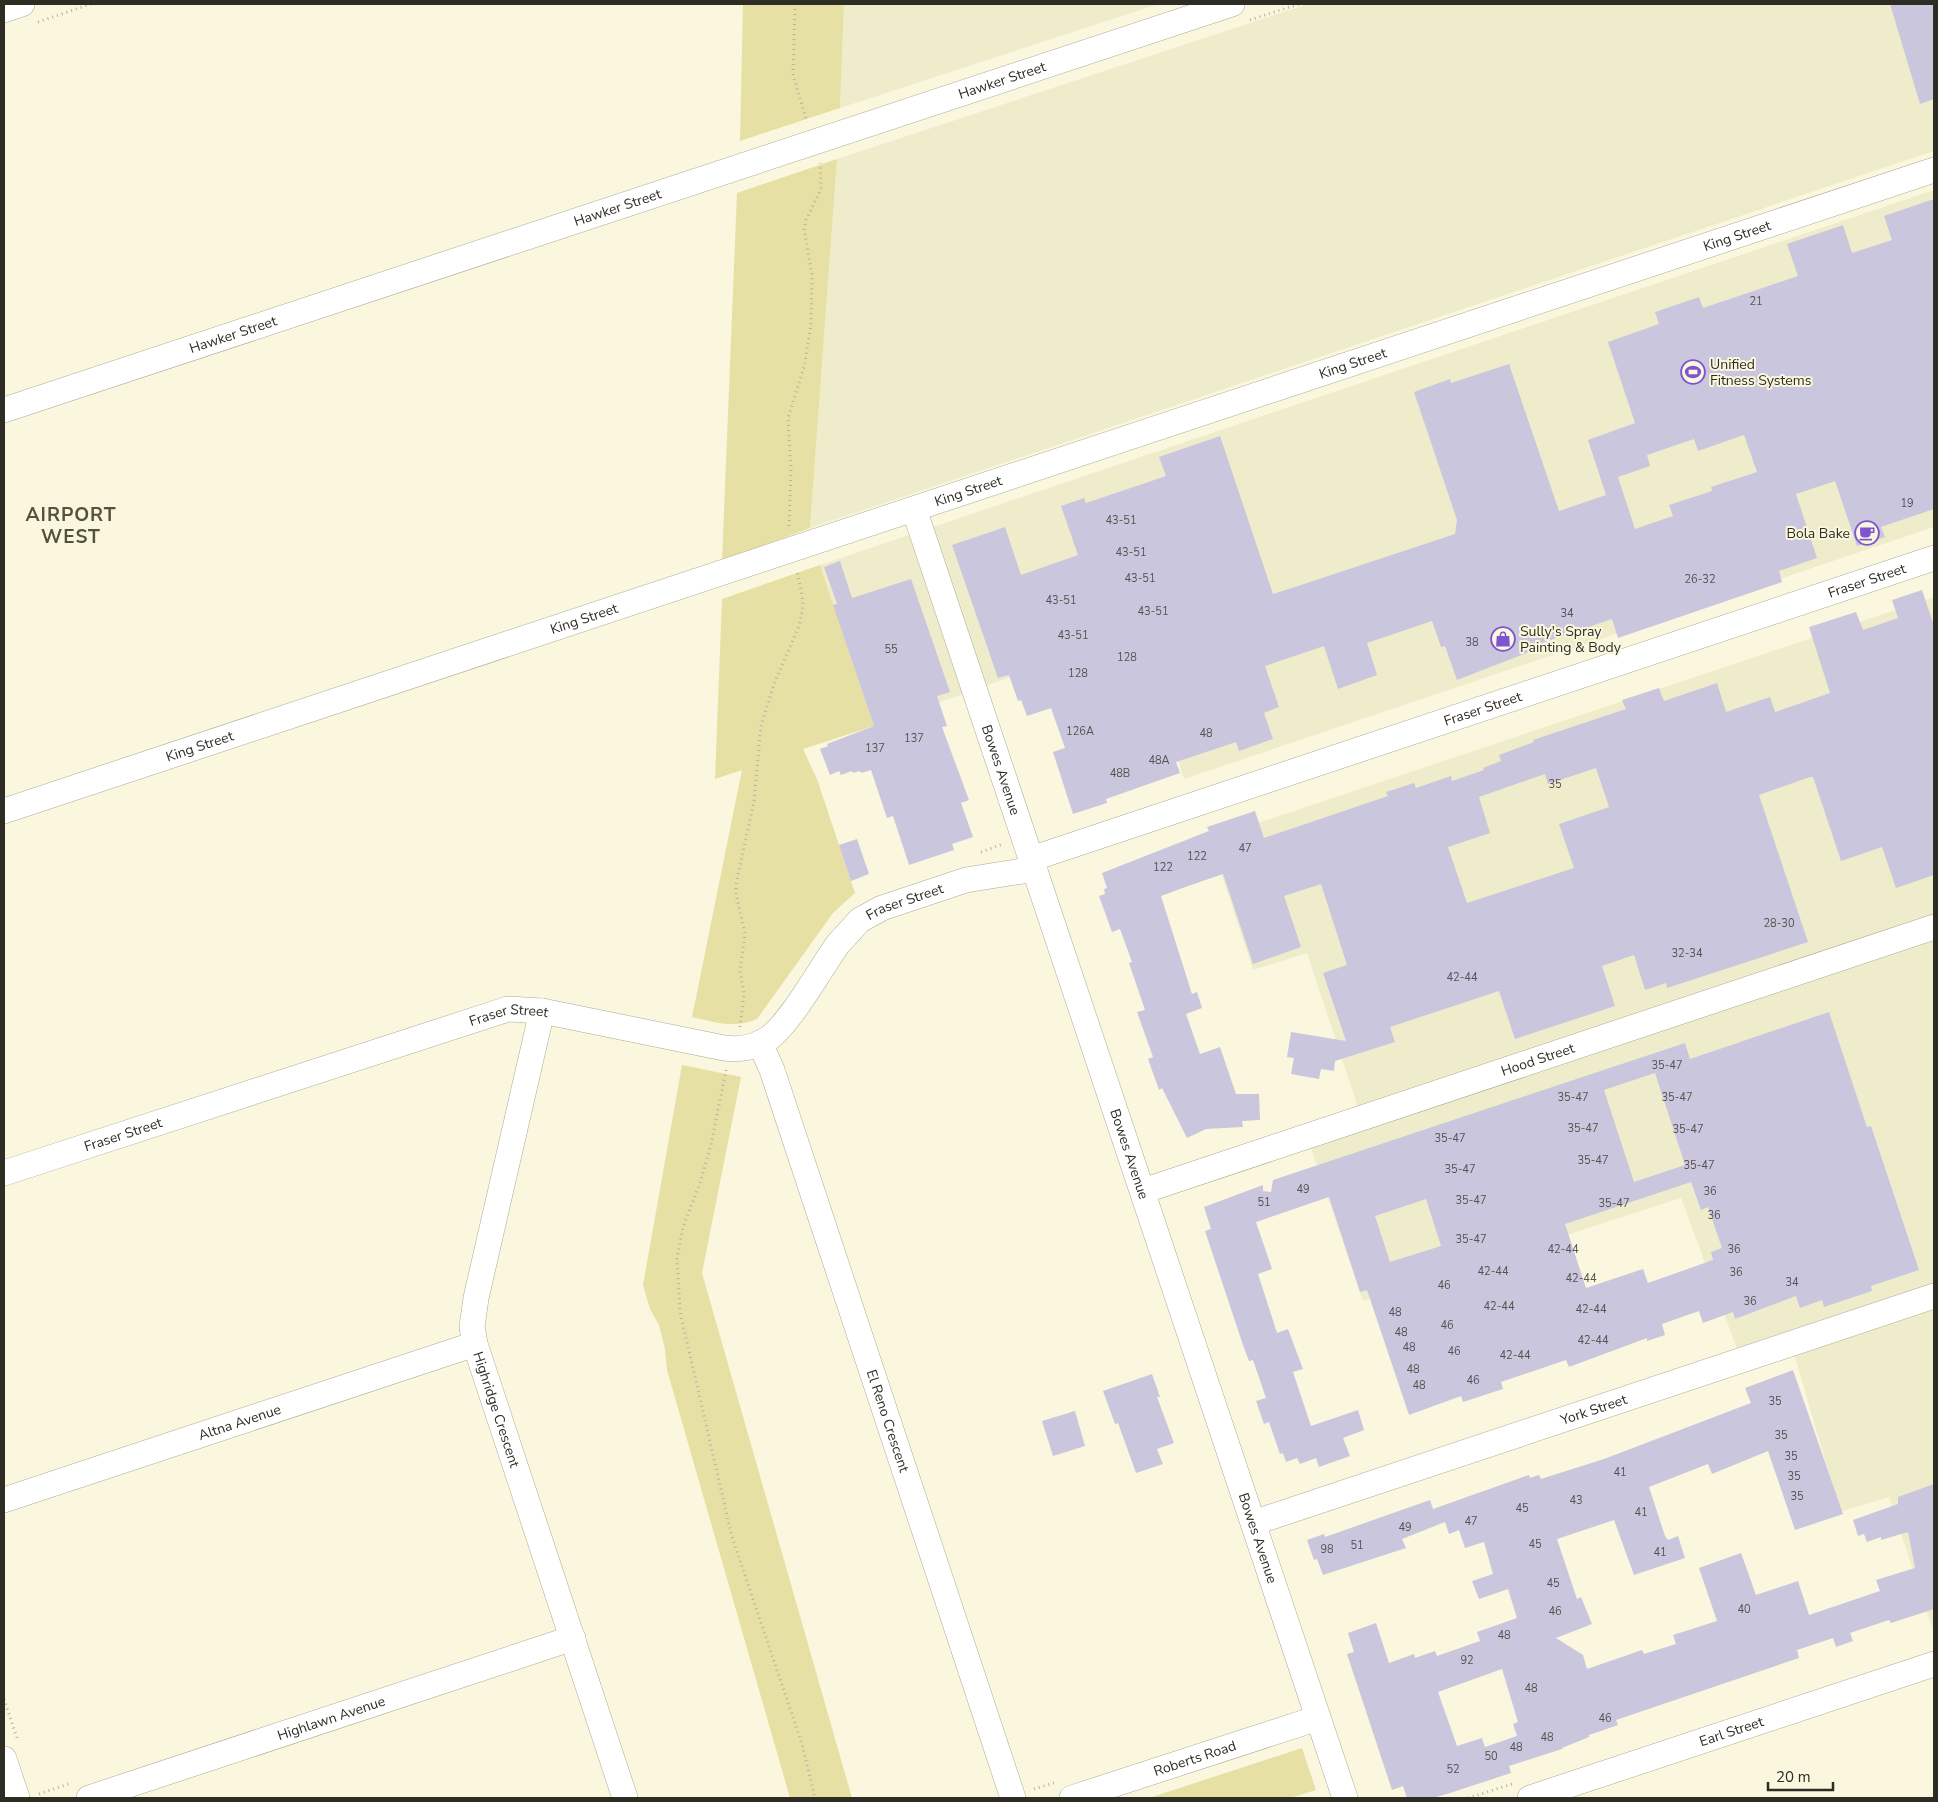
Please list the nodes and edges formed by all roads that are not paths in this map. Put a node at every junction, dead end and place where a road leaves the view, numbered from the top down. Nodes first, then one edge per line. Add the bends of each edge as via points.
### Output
1 (1232, 4) edge
2 (4, 10) edge
3 (26, 14) edge
4 (1934, 170) edge
5 (4, 410) edge
6 (914, 509) junction
7 (1934, 558) edge
8 (4, 811) edge
9 (1020, 854) junction
10 (1934, 927) edge
11 (542, 1011) junction
12 (739, 1059) junction
13 (4, 1173) edge
14 (1143, 1191) junction
15 (1934, 1296) edge
16 (475, 1344) junction
17 (4, 1500) edge
18 (1253, 1523) junction
19 (573, 1638) junction
20 (1934, 1664) edge
21 (1318, 1718) junction
22 (4, 1759) edge
23 (17, 1798) edge
24 (89, 1798) edge
25 (625, 1798) edge
26 (1013, 1798) edge
27 (1072, 1798) edge
28 (1345, 1798) edge
29 (1530, 1798) edge

1 - 5 street, Hawker Street
2 - 3 street
4 - 6 street, King Street
6 - 8 street, King Street via 798,563
6 - 9 street, Bowes Avenue
7 - 9 street, Fraser Street
9 - 12 street, Fraser Street via 966,880 882,908 860,920 838,944 778,1031
9 - 14 street, Bowes Avenue
10 - 14 street, Hood Street
11 - 12 street, Fraser Street
11 - 13 street, Fraser Street via 516,1008 494,1012
11 - 16 street, Highridge Crescent via 476,1298 472,1327
12 - 26 street, El Reno Crescent via 772,1070
14 - 18 street, Bowes Avenue
15 - 18 street, York Street
16 - 17 street, Altna Avenue
16 - 19 street, Highridge Crescent
18 - 21 street, Bowes Avenue
19 - 24 street, Highlawn Avenue
19 - 25 street, Highridge Crescent
20 - 29 street, Earl Street
21 - 27 street, Roberts Road
21 - 28 street, Bowes Avenue
22 - 23 street

